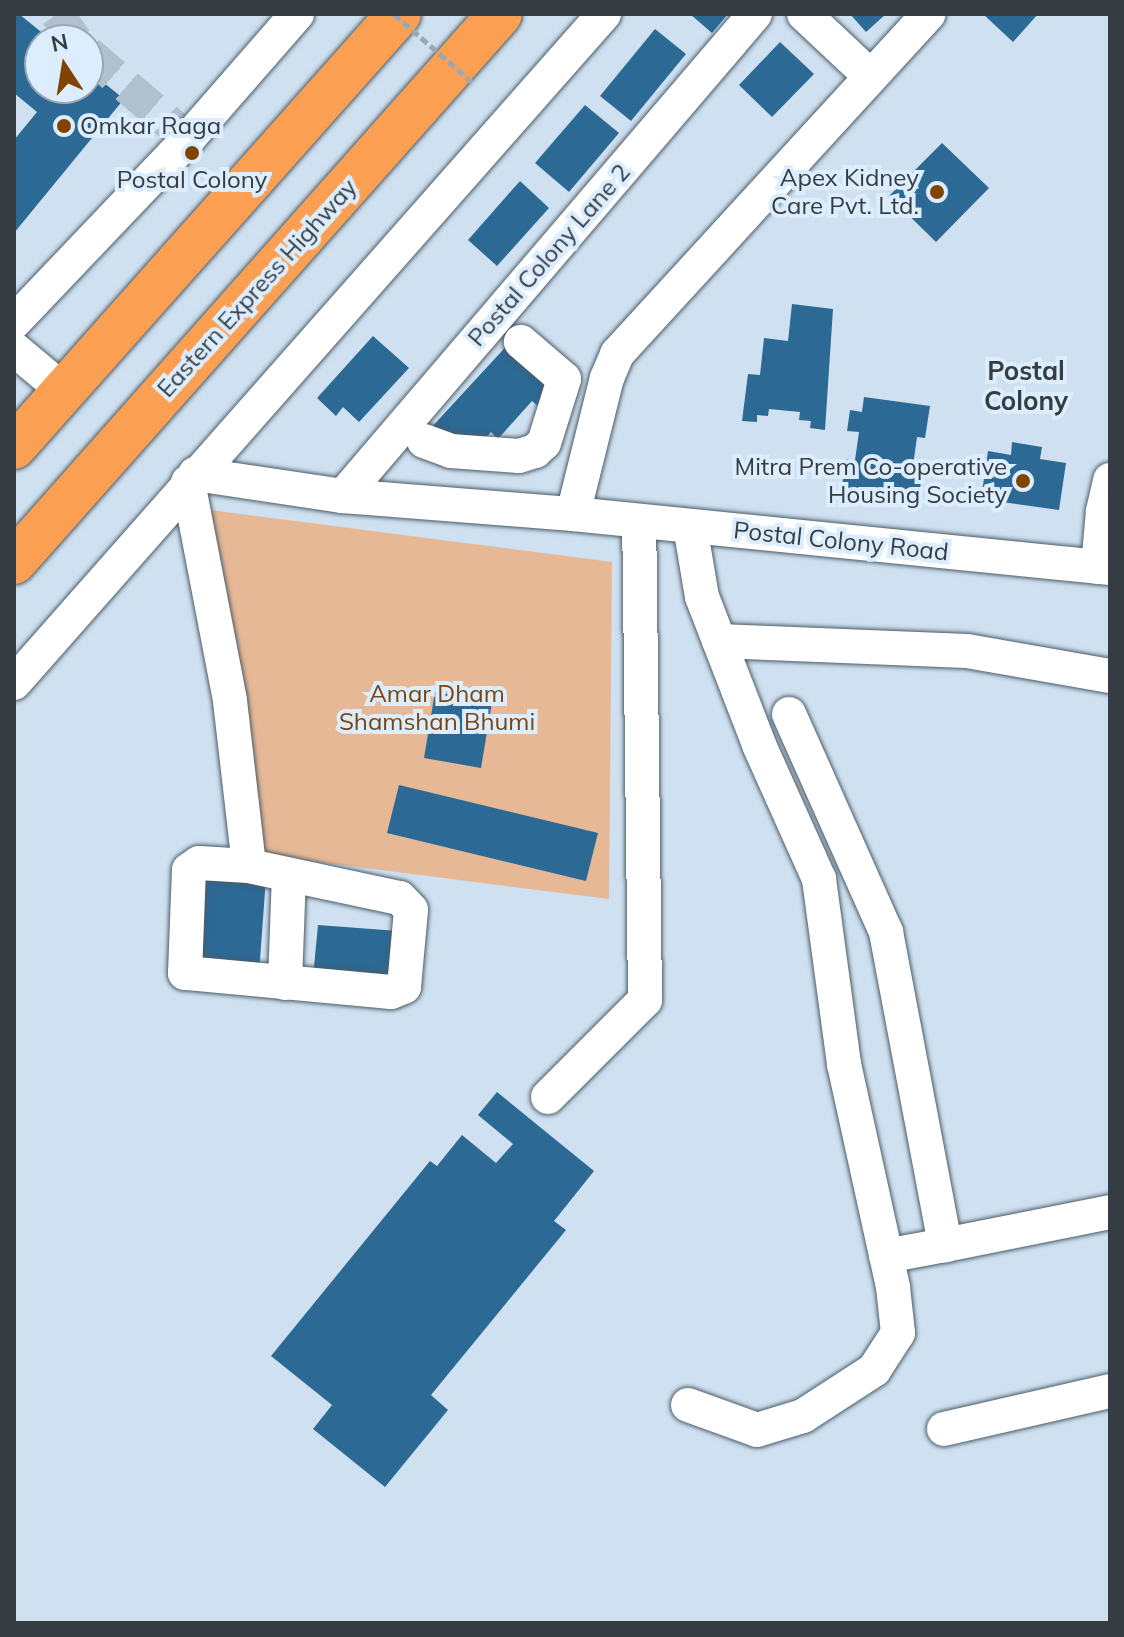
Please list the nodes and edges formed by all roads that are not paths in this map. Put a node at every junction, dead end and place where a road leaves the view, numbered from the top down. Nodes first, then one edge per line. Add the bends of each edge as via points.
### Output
1 (297, 14) edge
2 (396, 14) edge
3 (500, 14) edge
4 (604, 14) edge
5 (755, 14) edge
6 (804, 14) edge
7 (929, 14) edge
8 (870, 76) junction
9 (14, 322) edge
10 (521, 342) dead end
11 (14, 349) edge
12 (64, 391) junction
13 (563, 393) junction
14 (599, 407) junction
15 (424, 441) dead end
16 (14, 447) edge
17 (519, 456) junction
18 (192, 478) junction
19 (1110, 480) edge
20 (343, 496) junction
21 (513, 509) junction
22 (573, 514) junction
23 (639, 521) junction
24 (690, 526) junction
25 (15, 564) edge
26 (1104, 567) edge
27 (719, 641) junction
28 (1110, 676) edge
29 (14, 683) edge
30 (789, 714) dead end
31 (249, 866) junction
32 (289, 875) junction
33 (285, 983) junction
34 (548, 1097) dead end
35 (1110, 1212) edge
36 (945, 1245) junction
37 (886, 1256) junction
38 (1110, 1391) edge
39 (688, 1405) dead end
40 (944, 1429) dead end

1 - 9 street via 188,139
2 - 12 highway
3 - 25 highway, Eastern Express Highway
4 - 18 street
5 - 20 street, Postal Colony Lane 2
6 - 8 street
7 - 8 street
8 - 14 street via 617,354
10 - 13 street via 564,379
11 - 12 street
12 - 16 highway
13 - 14 street
13 - 17 street via 544,443
14 - 22 street
15 - 17 street via 451,451
17 - 21 street
18 - 20 street, Postal Colony Road
18 - 29 street
18 - 31 street via 230,701
19 - 26 street via 1103,511
20 - 21 street, Postal Colony Road
21 - 22 street, Postal Colony Road
22 - 23 street, Postal Colony Road
23 - 24 street, Postal Colony Road
23 - 34 street via 645,1000
24 - 26 street, Postal Colony Road
24 - 27 street via 702,597
27 - 28 street via 967,651
27 - 37 street via 819,879 844,1064
30 - 36 street via 886,932
31 - 32 street
31 - 33 street via 191,867 183,970 190,976
32 - 33 street
32 - 33 street via 400,898 411,910 406,978 397,991
35 - 36 street
36 - 37 street
37 - 39 street via 898,1333 874,1370 803,1416 757,1430
38 - 40 street

